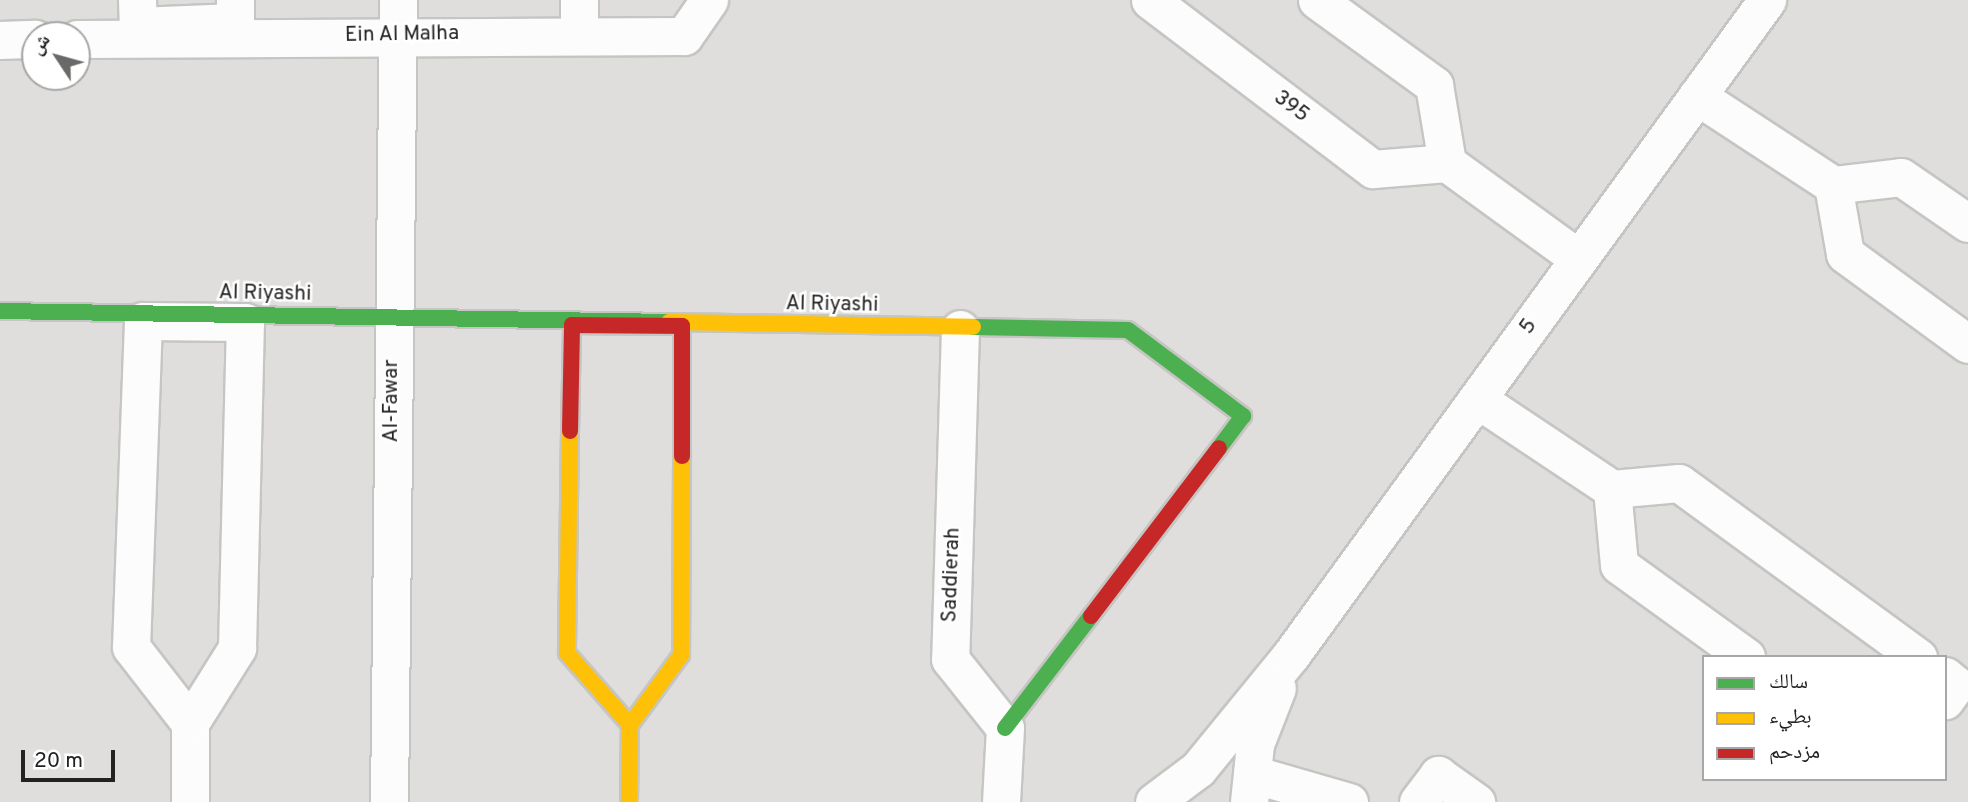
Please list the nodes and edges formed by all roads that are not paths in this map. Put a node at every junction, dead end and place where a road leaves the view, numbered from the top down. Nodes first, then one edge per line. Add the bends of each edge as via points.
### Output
1 (137, 0) edge
2 (235, 0) edge
3 (709, 0) edge
4 (1150, 0) edge
5 (1317, 0) edge
6 (1767, 0) edge
7 (579, 17) edge
8 (397, 18) edge
9 (91, 38) edge
10 (21, 39) edge
11 (0, 40) edge
12 (1698, 96) junction
13 (1447, 163) junction
14 (1833, 185) junction
15 (1968, 223) edge
16 (1579, 259) junction
17 (0, 310) edge
18 (392, 318) junction
19 (960, 329) junction
20 (1968, 344) edge
21 (1477, 399) junction
22 (1612, 489) junction
23 (1291, 654) junction
24 (1743, 655) edge
25 (1915, 655) edge
26 (1947, 678) edge
27 (1947, 697) edge
28 (190, 723) junction
29 (630, 725) junction
30 (1005, 728) junction
31 (1251, 788) edge
32 (190, 802) edge
33 (389, 802) edge
34 (629, 802) edge
35 (1001, 802) edge
36 (1154, 802) edge
37 (1349, 802) edge
38 (1418, 802) edge
39 (1476, 802) edge

1 - 2 street via 138,26 235,22
3 - 7 street, Ein Al Malha via 684,36
4 - 13 street, 395 via 1373,169
5 - 13 street via 1434,85
6 - 12 street, 5
7 - 8 street, Ein Al Malha
8 - 9 street, Ein Al Malha
8 - 18 street, Al-Fawar
10 - 11 street
12 - 14 street
12 - 16 street, 5
13 - 16 street
14 - 15 street via 1901,177
14 - 20 street via 1845,254
16 - 21 street, 5
17 - 18 street, Al Riyashi
18 - 19 street, Al Riyashi
18 - 33 street, Al-Fawar
19 - 30 street, Saddierah via 950,659
19 - 30 street, Al Riyashi via 1128,330 1243,416
21 - 22 street
21 - 23 street, 5
22 - 24 street via 1619,565
22 - 25 street via 1679,483
23 - 31 street, 5 via 1255,744
23 - 36 street, 5 via 1198,769
26 - 27 street via 1956,685
28 - 28 street via 237,649 245,322 143,321 131,647
28 - 32 street
29 - 29 street via 567,653 572,325 682,326 681,654
29 - 34 street
30 - 35 street
31 - 37 street
38 - 39 street via 1438,775

